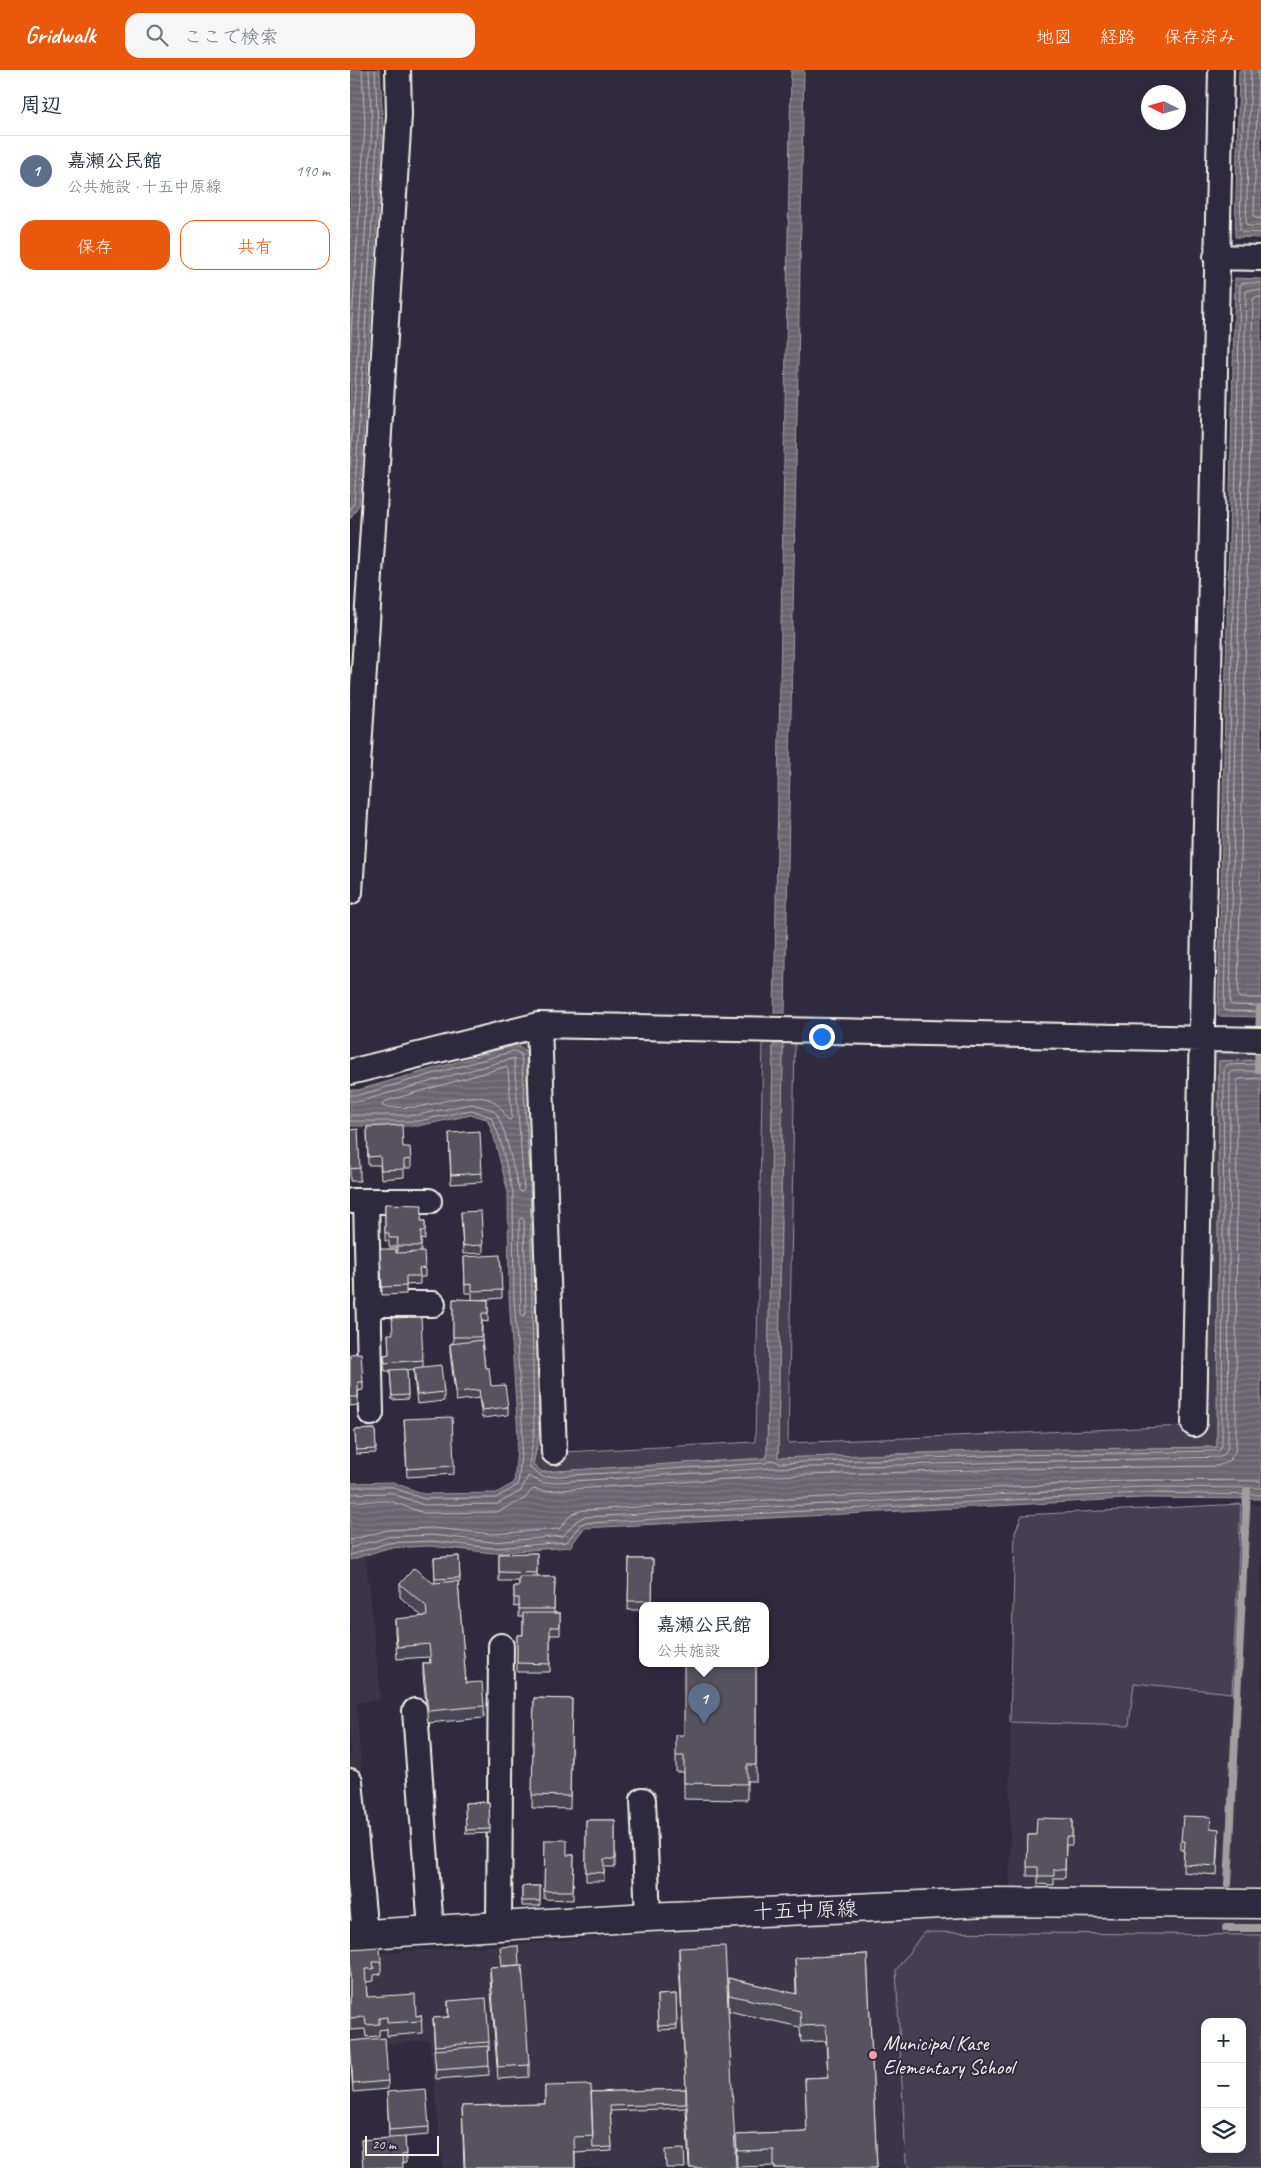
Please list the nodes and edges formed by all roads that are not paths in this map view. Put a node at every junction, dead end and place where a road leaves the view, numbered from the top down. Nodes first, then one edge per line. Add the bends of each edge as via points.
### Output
1 (398, 70) edge
2 (1220, 70) edge
3 (1216, 257) junction
4 (1261, 258) edge
5 (350, 892) edge
6 (538, 1025) junction
7 (1201, 1038) junction
8 (1254, 1040) edge
9 (350, 1072) edge
10 (429, 1200) dead end
11 (358, 1201) edge
12 (368, 1304) junction
13 (432, 1304) dead end
14 (371, 1413) dead end
15 (1194, 1424) dead end
16 (554, 1452) dead end
17 (501, 1646) dead end
18 (415, 1711) dead end
19 (350, 1781) edge
20 (643, 1800) dead end
21 (1261, 1904) edge
22 (648, 1917) junction
23 (499, 1926) junction
24 (431, 1930) junction
25 (357, 1935) edge

1 - 5 street via 399,115
2 - 3 street
3 - 4 street
3 - 7 street
6 - 7 street
6 - 9 street
6 - 16 street
7 - 8 street
7 - 15 street
10 - 11 street
11 - 12 street
12 - 13 street
12 - 14 street
17 - 23 street
18 - 24 street
19 - 25 street
20 - 22 street
21 - 22 main road, 十五中原線 via 989,1902
22 - 23 main road, 十五中原線
23 - 24 main road, 十五中原線
24 - 25 main road, 十五中原線

